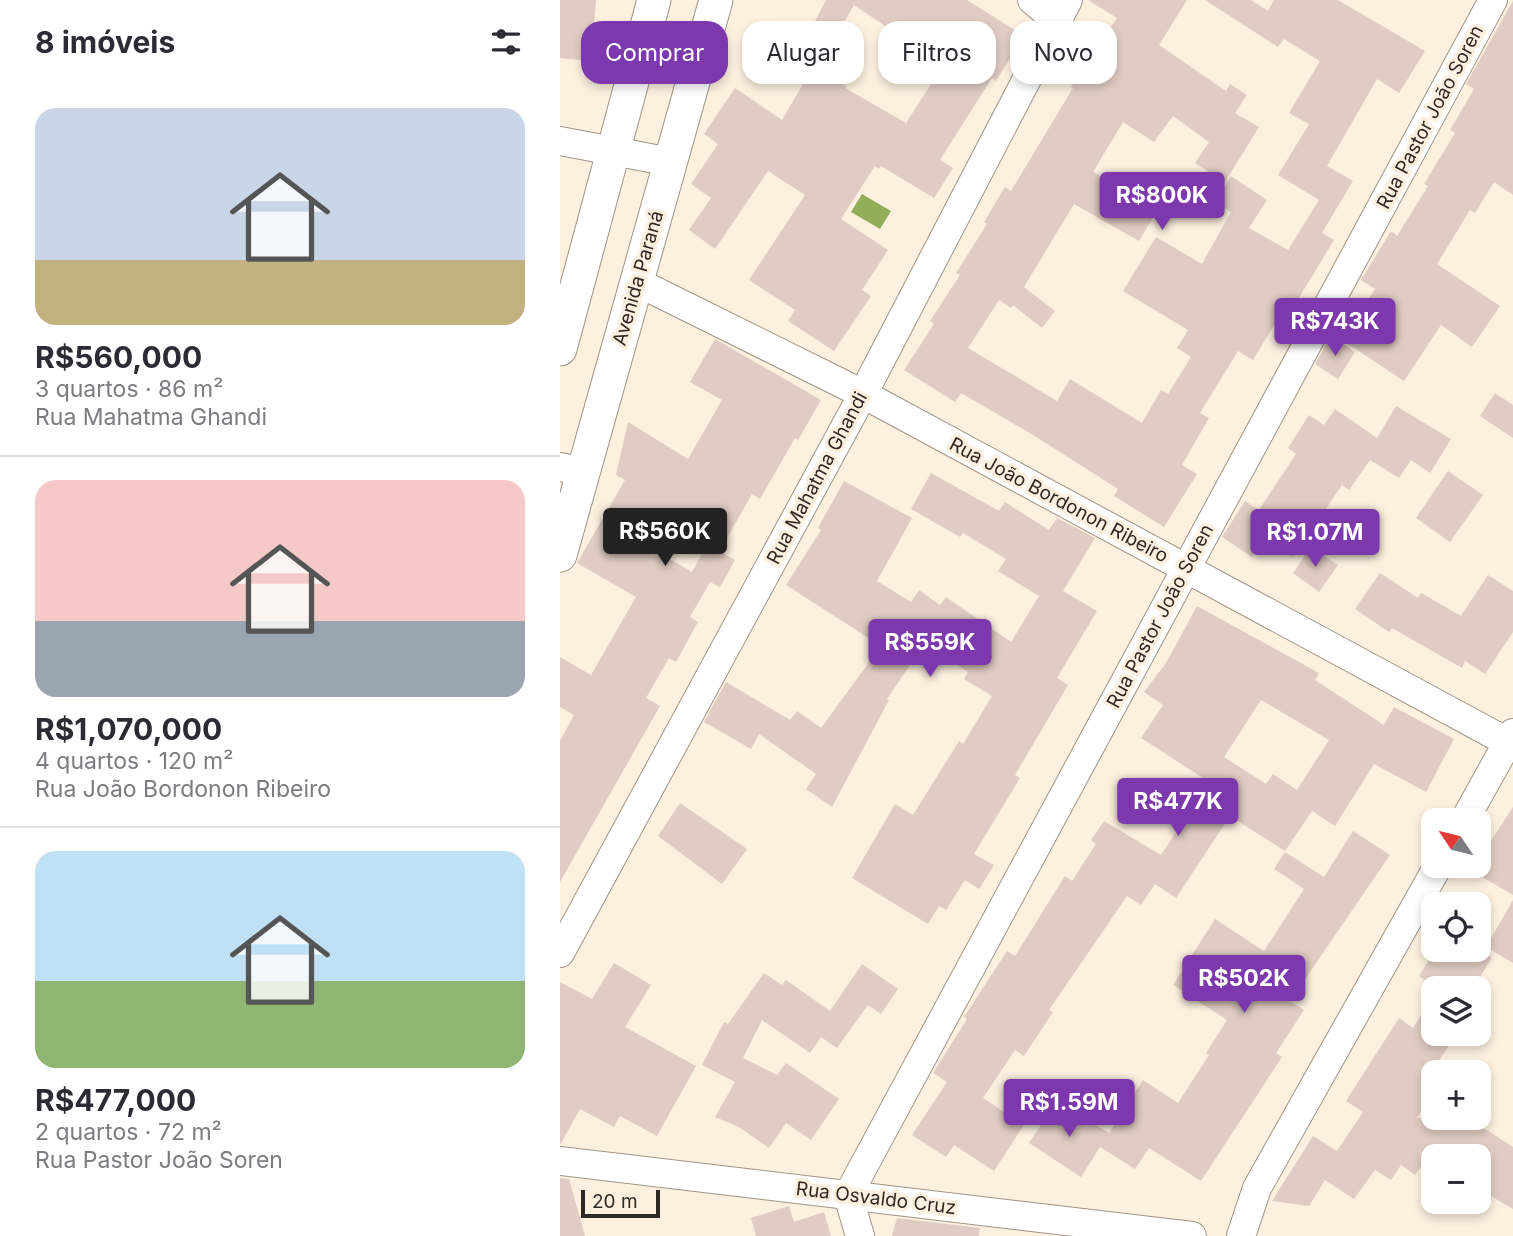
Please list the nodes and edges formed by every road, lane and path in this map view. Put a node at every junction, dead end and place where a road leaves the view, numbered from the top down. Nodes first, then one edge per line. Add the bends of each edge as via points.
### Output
1 (654, 0) edge
2 (716, 0) edge
3 (1032, 0) edge
4 (1493, 0) edge
5 (1062, 10) edge
6 (560, 141) edge
7 (613, 150) junction
8 (671, 162) junction
9 (637, 282) junction
10 (560, 349) edge
11 (863, 394) junction
12 (571, 469) edge
13 (560, 555) edge
14 (1186, 569) junction
15 (1511, 740) edge
16 (1472, 808) edge
17 (1431, 878) edge
18 (560, 953) edge
19 (560, 1161) edge
20 (848, 1195) junction
21 (860, 1236) edge
22 (1192, 1236) edge
23 (1241, 1236) edge

1 - 7 street
2 - 8 street, Avenida Paraná
3 - 5 street
4 - 14 street, Rua Pastor João Soren
5 - 11 street, Rua Mahatma Ghandi
6 - 7 street
7 - 8 street
7 - 10 street
8 - 9 street, Avenida Paraná
9 - 11 street, Rua João Bordonon Ribeiro
9 - 12 street, Avenida Paraná
11 - 14 street, Rua João Bordonon Ribeiro
11 - 18 street, Rua Mahatma Ghandi
12 - 13 street, Avenida Paraná
14 - 15 street, Rua João Bordonon Ribeiro
14 - 20 street, Rua Pastor João Soren
15 - 16 street
17 - 23 street via 1257,1188
19 - 20 street, Rua Osvaldo Cruz
20 - 21 street
20 - 22 street, Rua Osvaldo Cruz

